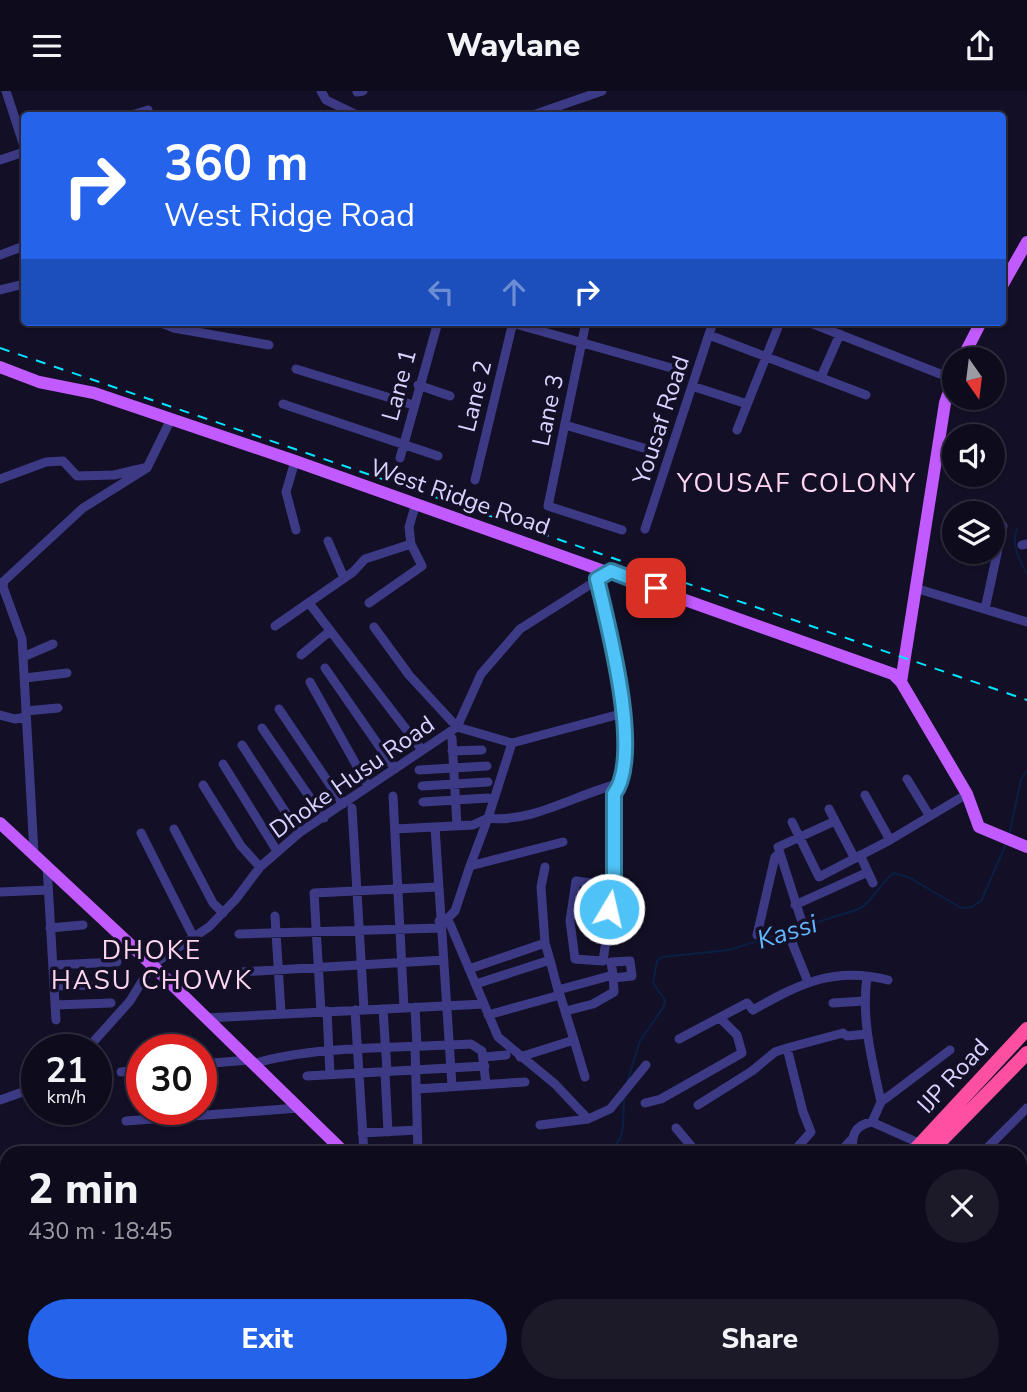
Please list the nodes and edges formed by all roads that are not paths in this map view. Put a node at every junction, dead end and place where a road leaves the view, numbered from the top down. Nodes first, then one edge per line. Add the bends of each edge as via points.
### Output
1 (6, 91) edge
2 (321, 91) edge
3 (602, 91) edge
4 (148, 110) dead end
5 (142, 112) edge
6 (351, 112) edge
7 (542, 112) edge
8 (21, 137) edge
9 (21, 153) edge
10 (0, 160) edge
11 (1026, 244) edge
12 (21, 247) edge
13 (0, 255) edge
14 (1006, 279) edge
15 (21, 285) edge
16 (0, 290) edge
17 (169, 326) edge
18 (437, 326) edge
19 (510, 326) edge
20 (525, 326) edge
21 (585, 326) edge
22 (712, 326) edge
23 (778, 326) edge
24 (819, 326) edge
25 (979, 326) edge
26 (840, 334) junction
27 (709, 335) junction
28 (582, 342) junction
29 (270, 345) dead end
30 (968, 347) edge
31 (766, 356) junction
32 (0, 367) edge
33 (296, 369) dead end
34 (675, 369) dead end
35 (942, 374) edge
36 (821, 377) junction
37 (418, 385) junction
38 (692, 386) junction
39 (866, 395) dead end
40 (450, 396) dead end
41 (283, 404) dead end
42 (747, 404) junction
43 (413, 405) junction
44 (943, 410) edge
45 (170, 421) junction
46 (565, 425) junction
47 (737, 430) dead end
48 (403, 444) junction
49 (647, 449) dead end
50 (438, 456) dead end
51 (400, 458) dead end
52 (295, 461) junction
53 (147, 468) junction
54 (0, 479) edge
55 (475, 480) dead end
56 (416, 503) junction
57 (645, 529) dead end
58 (296, 530) dead end
59 (622, 530) dead end
60 (328, 541) dead end
61 (411, 544) junction
62 (995, 564) edge
63 (611, 571) junction
64 (344, 578) junction
65 (597, 579) junction
66 (2, 580) edge
67 (915, 588) junction
68 (309, 603) junction
69 (369, 603) dead end
70 (985, 609) junction
71 (1027, 622) edge
72 (275, 625) dead end
73 (374, 627) dead end
74 (330, 631) junction
75 (53, 644) dead end
76 (301, 655) dead end
77 (23, 657) junction
78 (325, 668) dead end
79 (67, 673) dead end
80 (25, 678) junction
81 (901, 682) junction
82 (310, 683) dead end
83 (58, 708) dead end
84 (279, 709) dead end
85 (624, 713) junction
86 (26, 714) junction
87 (0, 715) edge
88 (457, 727) junction
89 (262, 728) dead end
90 (452, 738) dead end
91 (512, 743) junction
92 (242, 745) dead end
93 (422, 750) junction
94 (482, 750) dead end
95 (452, 751) junction
96 (223, 764) dead end
97 (487, 766) dead end
98 (453, 768) junction
99 (395, 769) junction
100 (419, 770) dead end
101 (907, 779) dead end
102 (488, 782) dead end
103 (622, 783) junction
104 (203, 785) dead end
105 (454, 785) junction
106 (369, 786) junction
107 (422, 786) dead end
108 (967, 794) junction
109 (865, 795) dead end
110 (393, 796) dead end
111 (488, 798) dead end
112 (455, 800) junction
113 (423, 802) dead end
114 (348, 806) junction
115 (829, 809) dead end
116 (929, 815) junction
117 (324, 818) junction
118 (488, 818) junction
119 (835, 821) junction
120 (792, 822) dead end
121 (0, 823) edge
122 (457, 826) junction
123 (435, 827) junction
124 (174, 829) dead end
125 (395, 829) junction
126 (141, 833) dead end
127 (299, 833) junction
128 (801, 839) junction
129 (890, 840) junction
130 (563, 842) dead end
131 (1025, 846) edge
132 (277, 851) junction
133 (34, 853) junction
134 (779, 853) junction
135 (857, 856) junction
136 (47, 866) junction
137 (470, 866) junction
138 (260, 867) junction
139 (545, 867) dead end
140 (867, 871) junction
141 (818, 877) junction
142 (873, 883) dead end
143 (614, 886) junction
144 (437, 887) junction
145 (399, 889) junction
146 (48, 890) junction
147 (357, 890) junction
148 (824, 891) junction
149 (0, 892) edge
150 (795, 905) junction
151 (223, 913) junction
152 (275, 916) dead end
153 (801, 919) dead end
154 (442, 923) junction
155 (83, 925) dead end
156 (50, 927) junction
157 (401, 929) junction
158 (359, 930) junction
159 (316, 932) junction
160 (276, 933) junction
161 (239, 934) dead end
162 (757, 935) dead end
163 (789, 935) dead end
164 (194, 938) junction
165 (545, 943) junction
166 (444, 960) junction
167 (550, 961) junction
168 (117, 962) dead end
169 (402, 963) junction
170 (53, 965) junction
171 (152, 965) junction
172 (361, 965) junction
173 (318, 968) junction
174 (469, 969) junction
175 (279, 970) junction
176 (241, 972) dead end
177 (867, 977) junction
178 (888, 980) dead end
179 (808, 982) junction
180 (89, 985) dead end
181 (475, 985) junction
182 (54, 986) junction
183 (559, 993) junction
184 (864, 1001) junction
185 (111, 1003) dead end
186 (833, 1003) dead end
187 (55, 1005) junction
188 (484, 1005) junction
189 (446, 1006) junction
190 (410, 1008) junction
191 (383, 1009) junction
192 (359, 1010) junction
193 (324, 1011) junction
194 (566, 1011) junction
195 (281, 1013) junction
196 (488, 1015) junction
197 (205, 1018) junction
198 (720, 1018) junction
199 (56, 1020) dead end
200 (1027, 1029) edge
201 (100, 1034) edge
202 (867, 1034) junction
203 (679, 1039) dead end
204 (574, 1040) junction
205 (448, 1045) junction
206 (416, 1047) junction
207 (387, 1049) junction
208 (788, 1050) junction
209 (950, 1050) dead end
210 (358, 1051) junction
211 (329, 1052) junction
212 (1027, 1053) edge
213 (506, 1055) dead end
214 (1003, 1055) junction
215 (520, 1057) junction
216 (484, 1061) junction
217 (251, 1062) junction
218 (217, 1063) edge
219 (646, 1065) dead end
220 (1013, 1067) junction
221 (450, 1068) junction
222 (416, 1070) junction
223 (386, 1071) junction
224 (121, 1072) dead end
225 (126, 1072) edge
226 (359, 1073) junction
227 (330, 1075) junction
228 (307, 1076) dead end
229 (585, 1077) dead end
230 (525, 1082) dead end
231 (486, 1084) junction
232 (452, 1087) junction
233 (417, 1089) junction
234 (21, 1093) edge
235 (0, 1100) edge
236 (881, 1102) junction
237 (645, 1103) dead end
238 (698, 1105) dead end
239 (299, 1108) junction
240 (1027, 1108) edge
241 (217, 1114) edge
242 (588, 1119) junction
243 (873, 1122) junction
244 (540, 1125) dead end
245 (676, 1128) dead end
246 (417, 1130) junction
247 (388, 1132) junction
248 (362, 1133) junction
249 (851, 1140) junction
250 (338, 1146) edge
251 (363, 1146) edge
252 (418, 1146) edge
253 (691, 1146) edge
254 (798, 1146) edge
255 (845, 1146) edge
256 (852, 1146) edge
257 (913, 1146) edge
258 (923, 1146) edge
259 (924, 1146) edge
260 (989, 1146) edge

1 - 8 street
2 - 6 street via 326,100
3 - 7 street
4 - 5 street
9 - 10 street
11 - 14 main road
12 - 13 street
15 - 16 street
17 - 29 street
18 - 37 street, Lane 1
19 - 55 street, Lane 2
20 - 28 street
21 - 28 street, Lane 3
22 - 27 street, Yousaf Road
23 - 31 street
24 - 26 street
25 - 30 main road
26 - 35 street
26 - 36 street
27 - 31 street
27 - 38 street, Yousaf Road
28 - 34 street
28 - 46 street, Lane 3
31 - 36 street
31 - 42 street
32 - 45 main road, West Ridge Road via 39,383 94,393
33 - 43 street
36 - 39 street
37 - 40 street
37 - 43 street, Lane 1
38 - 42 street
38 - 57 street, Yousaf Road
41 - 48 street
42 - 47 street
43 - 48 street, Lane 1
44 - 67 main road
45 - 52 main road, West Ridge Road
45 - 53 street
46 - 49 street
46 - 59 street, Lane 3 via 548,506
48 - 50 street
48 - 51 street, Lane 1
52 - 56 main road, West Ridge Road
52 - 58 street via 286,492
53 - 54 street via 77,476 62,461 46,462
53 - 66 street via 83,507
56 - 61 street via 409,527
56 - 63 main road, West Ridge Road
60 - 64 street
61 - 64 street via 365,559
61 - 69 street via 422,566
62 - 70 street
63 - 65 street, Dhoke Husu Road
63 - 81 main road, West Ridge Road via 893,674
64 - 68 street
65 - 85 street
65 - 88 street, Dhoke Husu Road via 520,628 481,674
66 - 77 street via 22,639
67 - 70 street
67 - 81 main road
68 - 72 street
68 - 74 street
70 - 71 street
73 - 88 street via 409,675
74 - 76 street
74 - 93 street
75 - 77 street
77 - 80 street
78 - 99 street
79 - 80 street
80 - 86 street
81 - 108 main road
82 - 106 street
83 - 86 street
84 - 114 street
85 - 91 street
85 - 103 street
86 - 87 street via 15,719
86 - 133 street
88 - 91 street
88 - 93 street, Dhoke Husu Road
89 - 117 street
90 - 95 street
91 - 118 street
92 - 127 street
93 - 99 street, Dhoke Husu Road
94 - 95 street
95 - 98 street
96 - 132 street
97 - 98 street
98 - 100 street
98 - 105 street
99 - 106 street, Dhoke Husu Road
101 - 116 street
102 - 105 street
103 - 118 street via 556,807 499,820
103 - 143 street via 614,794
104 - 138 street via 241,846
105 - 107 street
105 - 112 street
106 - 114 street, Dhoke Husu Road
108 - 116 street
108 - 131 main road via 979,827
109 - 129 street
110 - 125 street
111 - 112 street
112 - 113 street
112 - 122 street
114 - 117 street, Dhoke Husu Road
114 - 147 street
115 - 119 street
116 - 129 street
117 - 127 street, Dhoke Husu Road
118 - 122 street
118 - 137 street
119 - 128 street
119 - 135 street
120 - 128 street
121 - 133 main road
122 - 123 street
123 - 125 street
123 - 144 street
124 - 151 street via 213,903
125 - 145 street
126 - 164 street
127 - 132 street, Dhoke Husu Road
128 - 134 street via 778,847
128 - 141 street
129 - 135 street
130 - 137 street
132 - 138 street, Dhoke Husu Road
133 - 136 main road
134 - 150 street
134 - 162 street
135 - 140 street
135 - 141 street
136 - 146 street
136 - 171 main road
137 - 154 street via 455,911
138 - 151 street, Dhoke Husu Road
139 - 165 street via 541,887
140 - 142 street
140 - 148 street
141 - 148 street
143 - 143 street via 603,961 575,959 570,921 576,881
144 - 145 street
144 - 154 street
145 - 147 street
145 - 157 street
146 - 149 street
146 - 156 street
147 - 158 street
147 - 159 street via 314,893
148 - 150 street
150 - 153 street
151 - 164 street, Dhoke Husu Road
152 - 160 street
154 - 157 street
154 - 166 street
154 - 174 street
155 - 156 street
156 - 170 street
157 - 158 street
157 - 169 street
158 - 159 street
158 - 172 street
159 - 160 street
159 - 173 street
160 - 161 street
160 - 175 street
163 - 179 street
164 - 171 street, Dhoke Husu Road
165 - 167 street
165 - 174 street
166 - 169 street
166 - 189 street
167 - 181 street
167 - 183 street
168 - 170 street
169 - 172 street
169 - 190 street
170 - 182 street
171 - 197 main road
171 - 201 street, Dhoke Husu Road via 130,1001
172 - 173 street
172 - 192 street
173 - 175 street
173 - 193 street
174 - 181 street
175 - 176 street
175 - 195 street
177 - 178 street
177 - 179 street via 837,974
177 - 184 street
179 - 198 street via 753,1010 747,1003
180 - 182 street
181 - 188 street
182 - 187 street
183 - 194 street
183 - 194 street via 613,977 614,992
183 - 196 street
184 - 186 street
184 - 202 street
185 - 187 street
187 - 199 street
188 - 189 street
188 - 196 street
189 - 190 street
189 - 205 street
190 - 191 street
190 - 206 street
191 - 192 street
191 - 207 street
192 - 193 street
192 - 210 street
193 - 195 street
193 - 211 street
194 - 204 street
195 - 197 street
196 - 215 street via 498,1037
197 - 217 main road
198 - 203 street
198 - 237 street via 737,1035 742,1053 661,1099
200 - 214 highway, IJP Road
202 - 208 street via 843,1033
202 - 236 street
204 - 215 street
204 - 229 street
205 - 206 street
205 - 216 street via 476,1045
205 - 221 street
206 - 207 street
206 - 222 street
207 - 210 street
207 - 223 street
208 - 238 street via 775,1052
208 - 254 street via 811,1132
209 - 236 street
210 - 211 street
210 - 226 street
211 - 217 street
211 - 227 street
212 - 220 highway, IJP Road
213 - 216 street
214 - 220 highway
214 - 258 highway, IJP Road
215 - 242 street via 555,1084
216 - 221 street
216 - 231 street
217 - 218 street
217 - 239 main road
219 - 242 street via 610,1109
220 - 259 highway, IJP Road
221 - 222 street
221 - 232 street
222 - 223 street
222 - 233 street
223 - 226 street
223 - 247 street
224 - 225 street
226 - 227 street
226 - 248 street
227 - 228 street
230 - 231 street
231 - 232 street
232 - 233 street
233 - 246 street
234 - 235 street
236 - 243 street
239 - 241 street
239 - 250 main road
240 - 260 street
242 - 244 street
243 - 249 street via 864,1123
243 - 257 street
245 - 253 street
246 - 247 street
246 - 252 street
247 - 248 street
248 - 251 street
249 - 255 street
249 - 256 street

